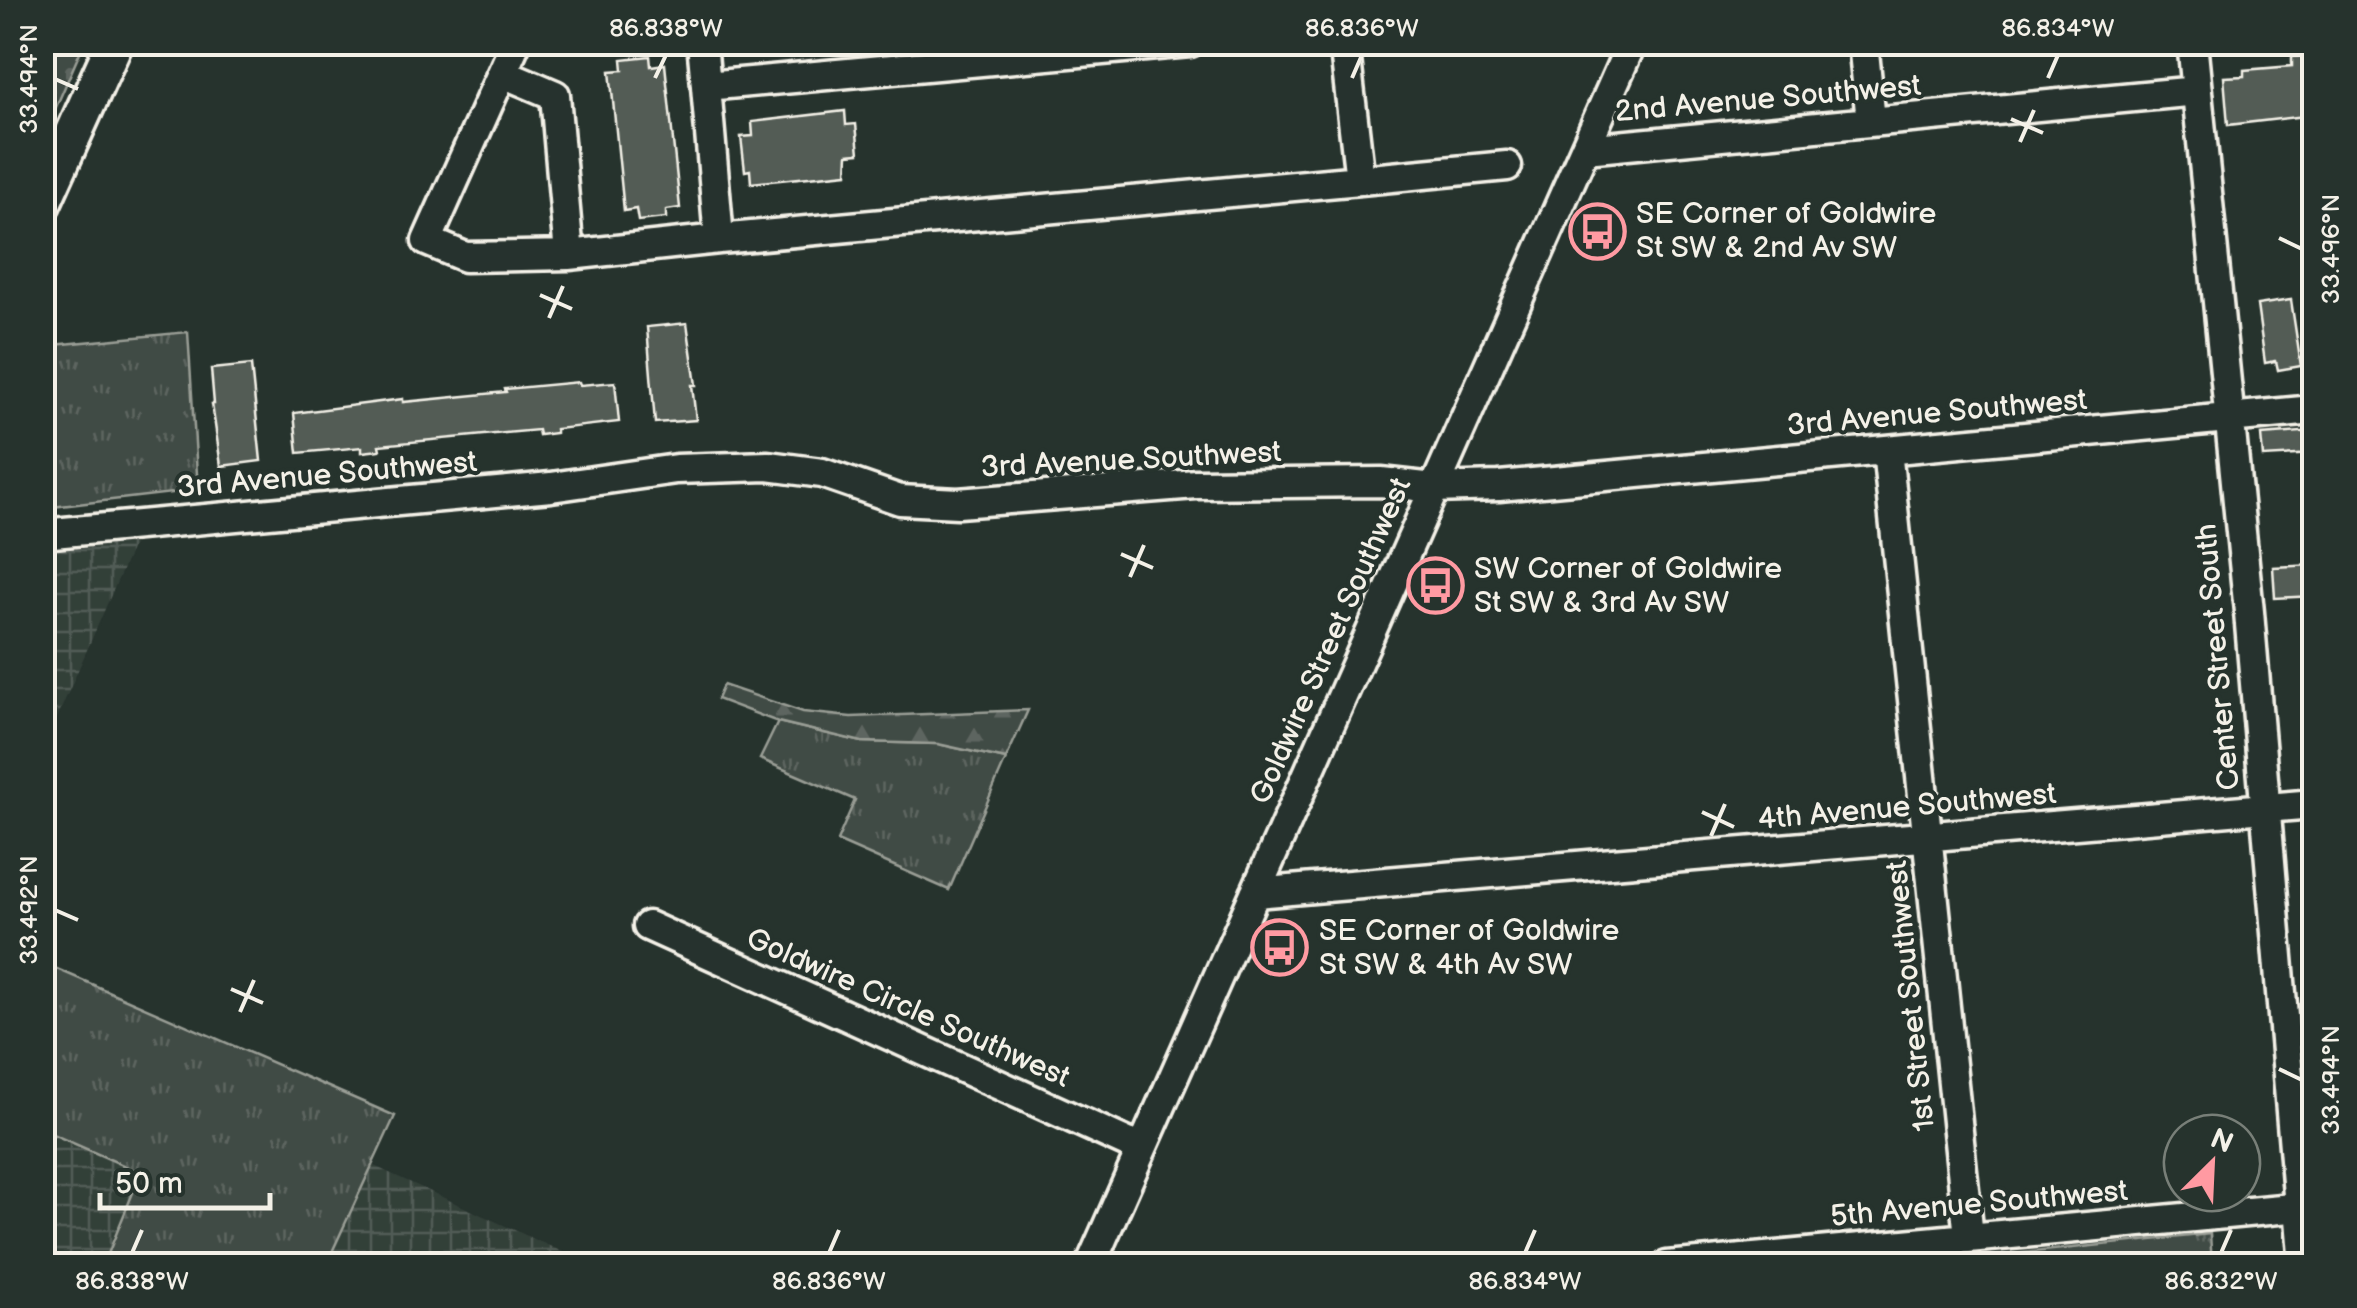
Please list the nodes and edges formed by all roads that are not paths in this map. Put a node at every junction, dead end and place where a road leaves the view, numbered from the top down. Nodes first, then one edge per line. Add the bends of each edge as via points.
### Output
1 (115, 42) edge
2 (516, 42) edge
3 (702, 42) edge
4 (1190, 42) edge
5 (1344, 42) edge
6 (1632, 42) edge
7 (1863, 42) edge
8 (2192, 42) edge
9 (503, 73) junction
10 (706, 86) junction
11 (2196, 91) junction
12 (1871, 122) junction
13 (1584, 148) junction
14 (1508, 166) dead end
15 (1360, 180) junction
16 (42, 204) edge
17 (720, 239) junction
18 (569, 255) junction
19 (2314, 410) edge
20 (2228, 419) junction
21 (1887, 450) junction
22 (1434, 488) junction
23 (42, 534) edge
24 (2314, 804) edge
25 (2265, 809) junction
26 (1927, 837) junction
27 (1255, 894) junction
28 (648, 926) dead end
29 (1141, 1149) junction
30 (2306, 1207) edge
31 (1969, 1237) junction
32 (1090, 1266) edge
33 (1667, 1266) edge
34 (2304, 1266) edge

1 - 16 main road
2 - 9 street
3 - 10 street
4 - 10 street
5 - 15 street
6 - 13 street, Goldwire Street Southwest
7 - 12 street
8 - 11 street, Center Street South
9 - 18 street via 555,95
9 - 18 street via 427,241 465,257
10 - 17 street
11 - 12 street, 2nd Avenue Southwest
11 - 20 street, Center Street South
12 - 13 street, 2nd Avenue Southwest
13 - 22 street, Goldwire Street Southwest
14 - 15 street
15 - 17 street
17 - 18 street
19 - 20 street, 3rd Avenue Southwest
20 - 21 street, 3rd Avenue Southwest
20 - 25 street, Center Street South
21 - 22 street, 3rd Avenue Southwest
21 - 26 street, 1st Street Southwest
22 - 23 street, 3rd Avenue Southwest via 1382,482 1196,484 958,503 900,500 822,474 768,466 676,469 551,487
22 - 27 street, Goldwire Street Southwest
24 - 25 street, 4th Avenue Southwest
25 - 26 street, 4th Avenue Southwest
25 - 30 street, Center Street South
26 - 27 street, 4th Avenue Southwest
26 - 31 street, 1st Street Southwest
27 - 29 street, Goldwire Street Southwest
28 - 29 street, Goldwire Circle Southwest
29 - 32 street, Goldwire Street Southwest
30 - 31 street, 5th Avenue Southwest
30 - 34 street, Center Street South
31 - 33 street, 5th Avenue Southwest

